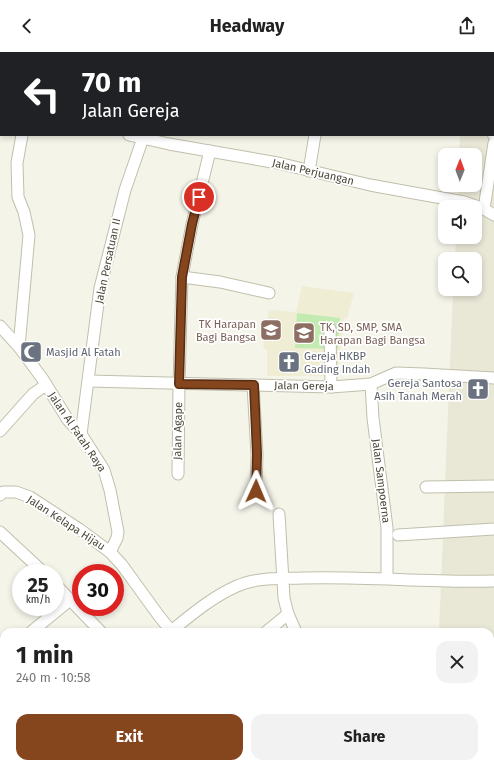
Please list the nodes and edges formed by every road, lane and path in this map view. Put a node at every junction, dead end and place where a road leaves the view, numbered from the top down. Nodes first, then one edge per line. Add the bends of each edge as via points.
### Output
1 (22, 136) edge
2 (315, 136) edge
3 (143, 137) edge
4 (494, 144) edge
5 (210, 151) junction
6 (309, 171) junction
7 (484, 209) junction
8 (494, 215) edge
9 (182, 277) junction
10 (269, 293) dead end
11 (0, 328) edge
12 (330, 329) dead end
13 (19, 347) junction
14 (494, 378) edge
15 (89, 381) junction
16 (179, 384) junction
17 (371, 384) junction
18 (46, 385) junction
19 (254, 385) junction
20 (331, 387) junction
21 (0, 431) edge
22 (81, 434) junction
23 (178, 474) dead end
24 (494, 486) edge
25 (426, 487) dead end
26 (256, 491) dead end
27 (1, 492) edge
28 (279, 514) dead end
29 (494, 529) edge
30 (0, 532) edge
31 (398, 535) dead end
32 (110, 552) junction
33 (34, 564) edge
34 (283, 578) junction
35 (387, 578) junction
36 (494, 581) edge
37 (64, 594) edge
38 (70, 600) junction
39 (288, 614) junction
40 (36, 628) edge
41 (97, 628) edge
42 (168, 628) edge
43 (176, 628) edge
44 (271, 628) edge
45 (294, 628) edge

1 - 13 street via 17,163 18,197 29,235
2 - 6 street
3 - 5 street, Jalan Perjuangan
3 - 15 street, Jalan Persatuan II via 125,190 100,288
4 - 7 street
5 - 6 street, Jalan Perjuangan
5 - 9 street, Jalan Agape
6 - 7 street, Jalan Perjuangan via 464,202
7 - 8 street, Jalan Perjuangan
9 - 10 street
9 - 16 street, Jalan Agape
11 - 13 street, Jalan Al Fatah Raya
12 - 20 street
13 - 18 street, Jalan Al Fatah Raya
14 - 17 street, Jalan Gereja via 396,373
15 - 16 street, Jalan Gereja
15 - 22 street, Jalan Persatuan II
16 - 19 street, Jalan Gereja
16 - 23 street, Jalan Agape
17 - 20 street, Jalan Gereja
17 - 35 street, Jalan Sampoerna via 387,528
18 - 21 street via 32,394
18 - 22 street, Jalan Al Fatah Raya via 68,420
19 - 20 street, Jalan Gereja
19 - 26 street
22 - 32 street, Jalan Al Fatah Raya via 104,470 110,490 118,532
24 - 25 street
27 - 32 street, Jalan Kelapa Hijau via 16,492 30,497
28 - 34 street
29 - 31 street
30 - 33 street
32 - 42 street, Jalan Kelapa Hijau
34 - 35 street
34 - 39 street
34 - 43 street via 250,581 238,586 214,598
35 - 36 street
37 - 38 street
38 - 40 street
38 - 41 street
39 - 44 street
39 - 45 street

